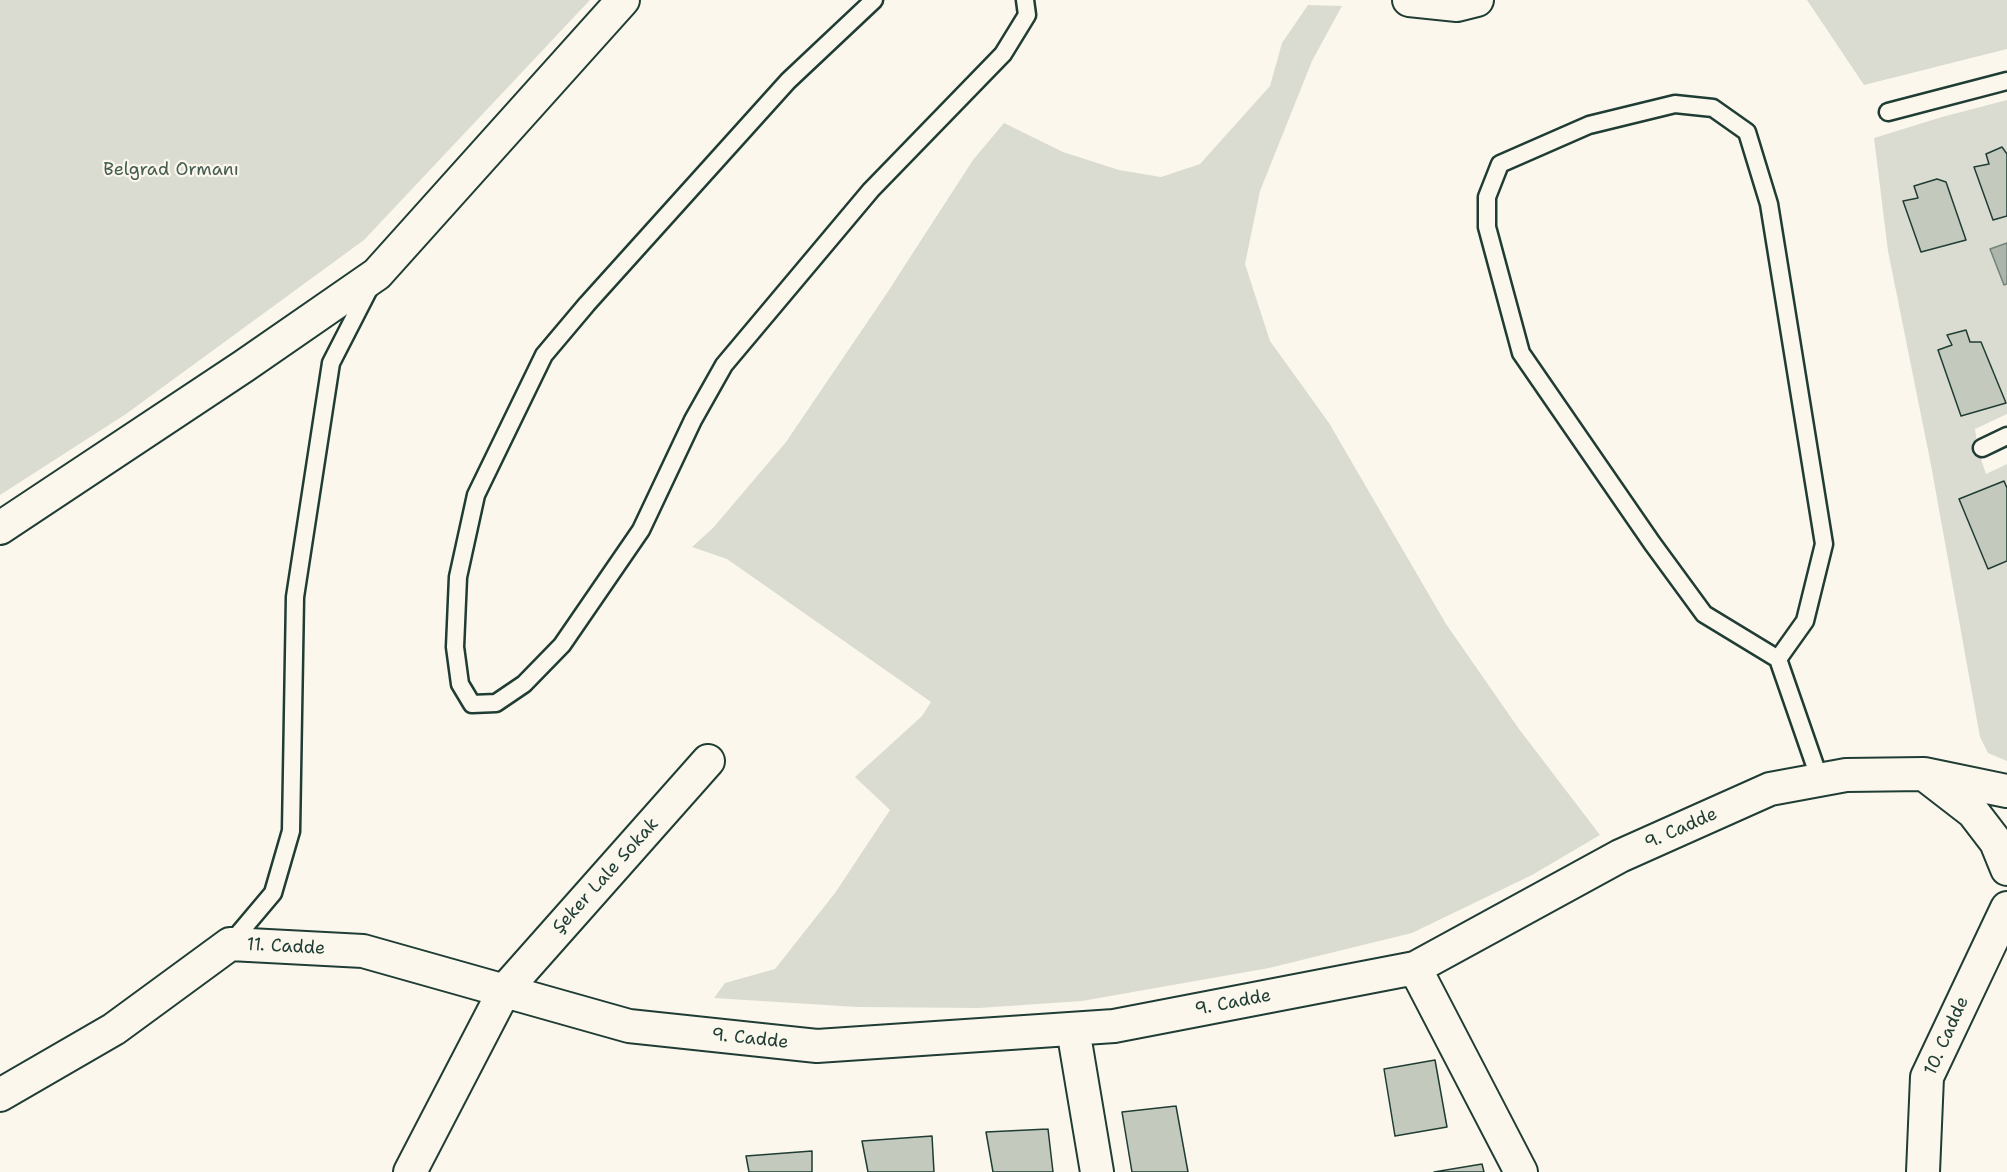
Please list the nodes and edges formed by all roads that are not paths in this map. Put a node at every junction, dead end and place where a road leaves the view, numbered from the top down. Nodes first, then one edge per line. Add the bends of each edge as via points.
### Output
1 (623, 0) edge
2 (874, 0) edge
3 (1025, 0) edge
4 (1409, 0) edge
5 (1477, 0) edge
6 (2007, 81) edge
7 (1888, 112) dead end
8 (377, 274) junction
9 (2007, 436) edge
10 (1982, 448) dead end
11 (0, 528) edge
12 (1778, 659) junction
13 (708, 760) dead end
14 (1924, 774) junction
15 (1820, 780) junction
16 (2007, 791) edge
17 (2007, 869) edge
18 (2007, 908) edge
19 (230, 944) junction
20 (1415, 968) junction
21 (504, 991) junction
22 (1073, 1029) junction
23 (0, 1095) edge
24 (410, 1172) edge
25 (1097, 1172) edge
26 (1521, 1172) edge
27 (1923, 1172) edge

1 - 8 street
2 - 3 lane via 788,81 544,355 476,495 458,577 455,647 460,684 472,704 496,703 524,684 562,645 641,530 693,420 724,366 871,190 1003,54 1027,15
4 - 5 street via 1457,5
6 - 7 lane
8 - 11 street
8 - 19 lane via 331,363 294,597 291,831 273,893
9 - 10 lane
12 - 12 lane via 1805,621 1824,544 1769,204 1747,132 1713,108 1675,104 1589,125 1500,164 1487,197 1487,227 1521,353 1704,614
12 - 15 lane
13 - 21 street, Şeker Lale Sokak
14 - 15 street, 9. Cadde via 1846,775
14 - 16 street, 9. Cadde
14 - 17 street via 1973,812 1996,842
15 - 20 street, 9. Cadde via 1770,789 1620,856
18 - 27 street, 10. Cadde via 1927,1077
19 - 21 street, 11. Cadde via 363,951
19 - 23 street, 11. Cadde via 114,1029
20 - 22 street, 9. Cadde via 1114,1026
20 - 26 street
21 - 22 street, 9. Cadde via 629,1026 817,1046
21 - 24 street, Şeker Lale Sokak
22 - 25 street

